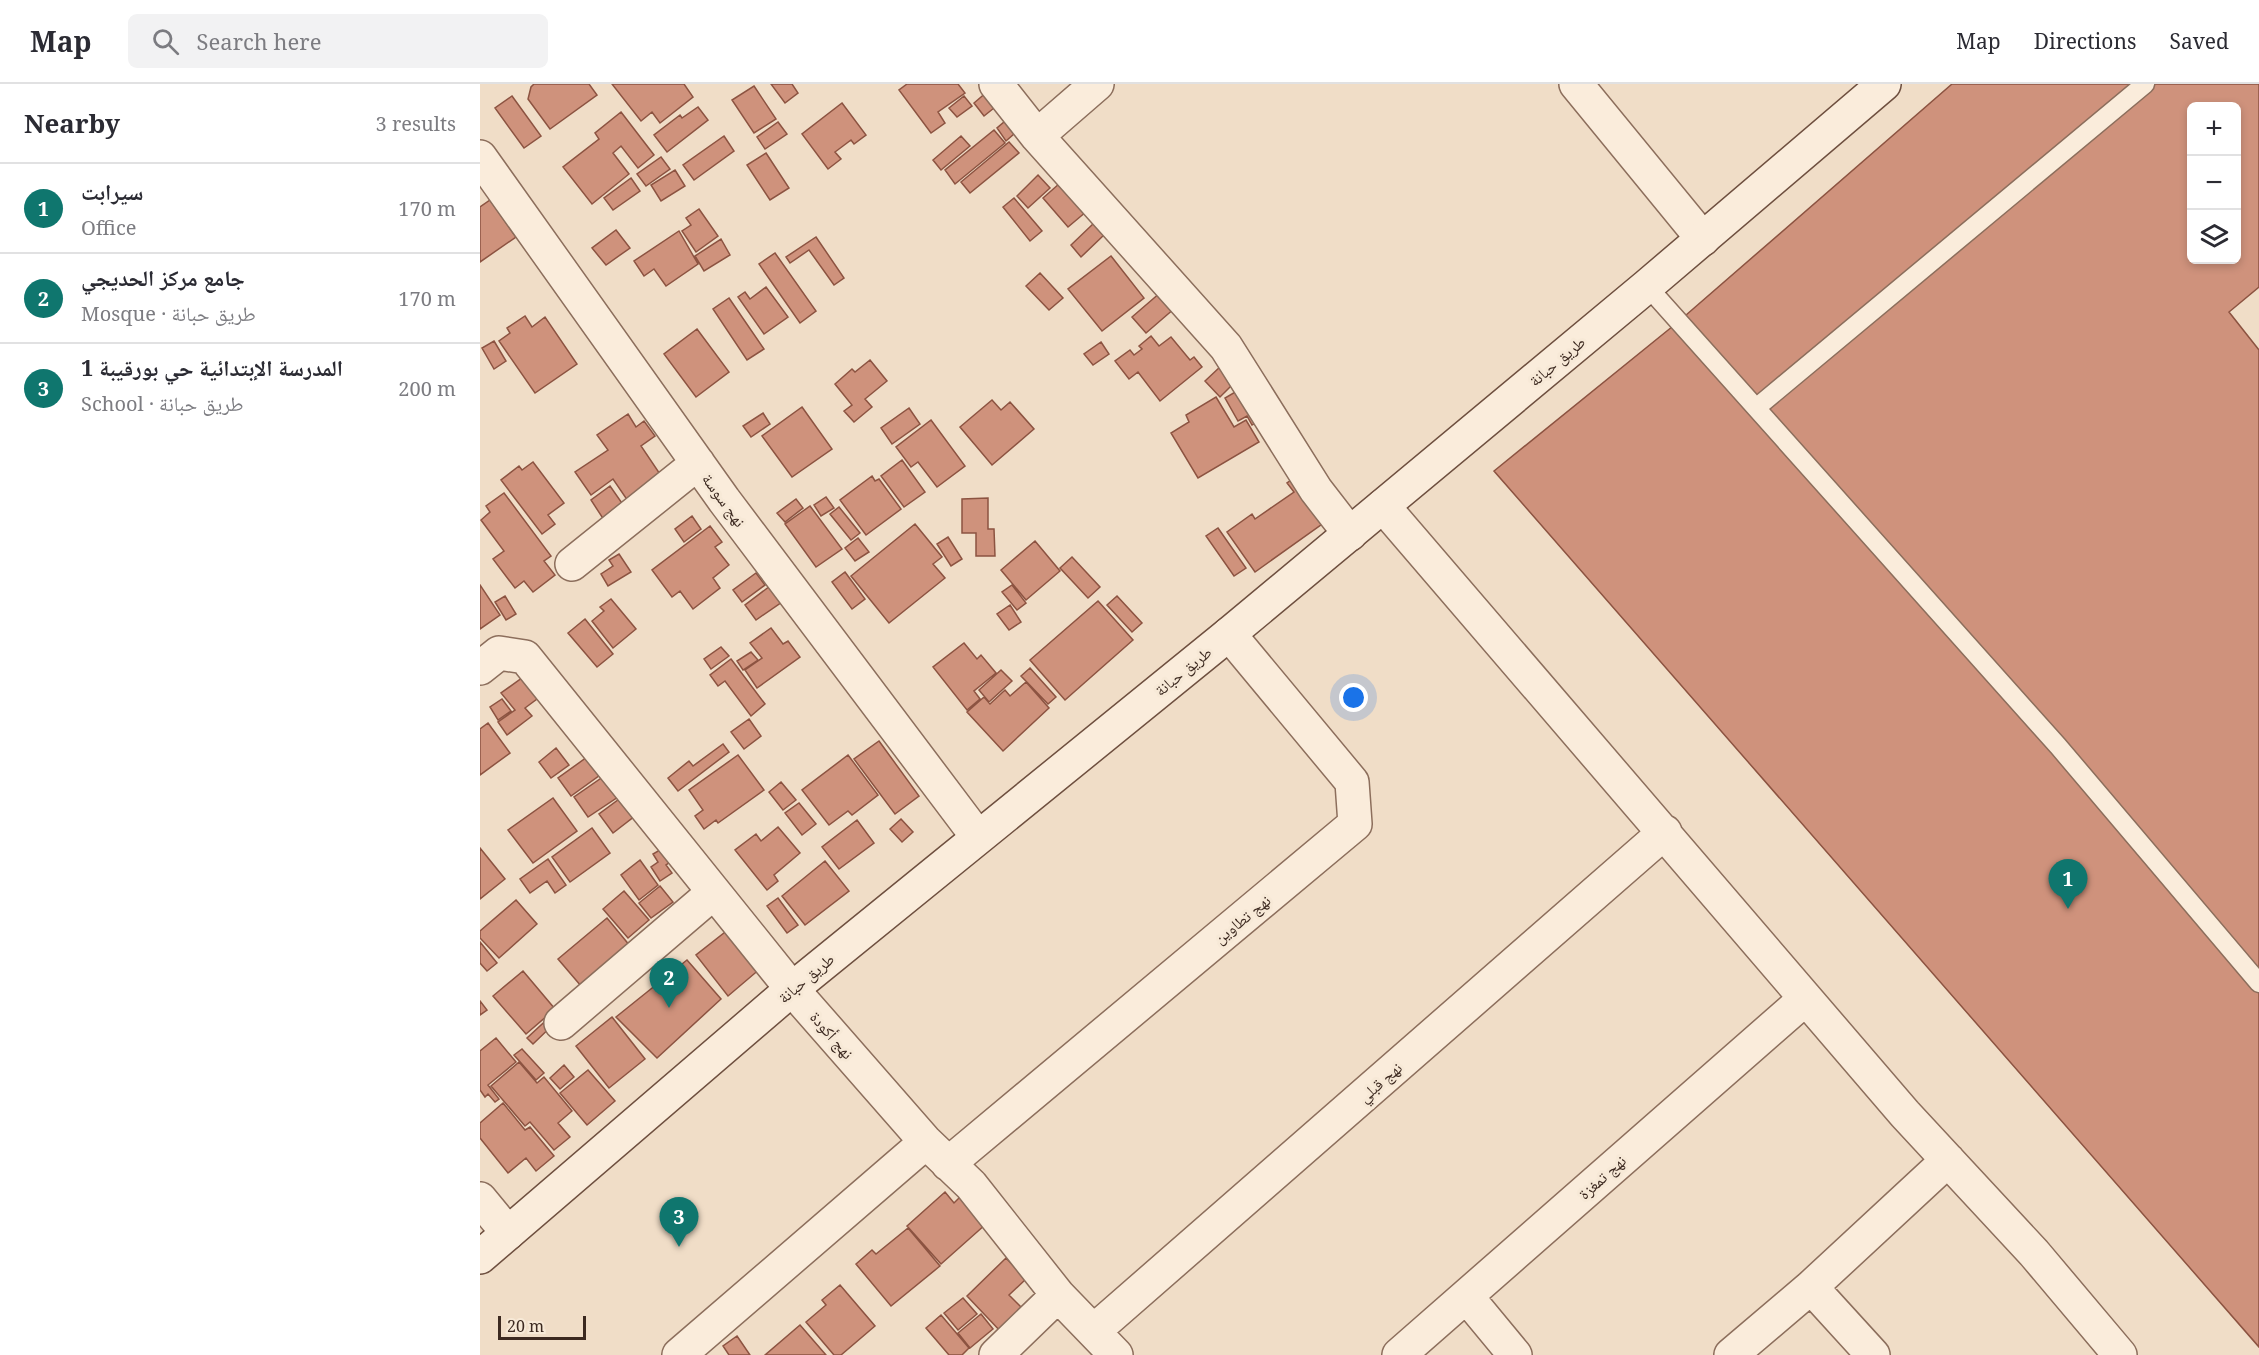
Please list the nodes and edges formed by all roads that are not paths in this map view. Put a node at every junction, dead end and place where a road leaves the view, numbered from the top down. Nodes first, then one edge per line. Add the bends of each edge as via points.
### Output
1 (996, 84) edge
2 (1097, 84) edge
3 (1576, 84) edge
4 (1884, 84) edge
5 (2145, 84) edge
6 (1037, 136) junction
7 (480, 157) edge
8 (1703, 239) junction
9 (1647, 286) junction
10 (1756, 408) junction
11 (698, 464) junction
12 (1383, 507) junction
13 (1350, 534) junction
14 (572, 564) dead end
15 (1229, 634) junction
16 (480, 668) edge
17 (1665, 832) junction
18 (977, 836) junction
19 (713, 893) junction
20 (2259, 984) edge
21 (792, 989) junction
22 (1805, 999) junction
23 (561, 1023) dead end
24 (937, 1153) junction
25 (1948, 1160) junction
26 (480, 1199) edge
27 (508, 1233) junction
28 (480, 1257) edge
29 (1811, 1287) junction
30 (1058, 1294) junction
31 (1467, 1297) junction
32 (1095, 1330) junction
33 (679, 1355) edge
34 (996, 1355) edge
35 (1116, 1355) edge
36 (1399, 1355) edge
37 (1515, 1355) edge
38 (1731, 1355) edge
39 (1872, 1355) edge
40 (2120, 1355) edge

1 - 6 street
2 - 6 street
3 - 8 street
4 - 8 street, طريق حبانة
5 - 10 lane
6 - 13 street via 1226,347 1316,490
7 - 11 street, نهج سوسة
8 - 9 street, طريق حبانة
9 - 10 lane
9 - 12 street, طريق حبانة
10 - 20 lane via 2058,746
11 - 14 street
11 - 18 street, نهج سوسة
12 - 13 street, طريق حبانة
12 - 17 street
13 - 15 street, طريق حبانة
15 - 18 street, طريق حبانة
15 - 24 street, نهج تطاوين via 1352,782 1355,824
16 - 19 street, نهج أكودة via 499,652 525,657
17 - 22 street
17 - 32 street, نهج قبلي
18 - 21 street, طريق حبانة
19 - 21 street, نهج أكودة
19 - 23 street
21 - 24 street, نهج أكودة
21 - 27 street, طريق حبانة
22 - 25 street
22 - 31 street, نهج تمغزة
24 - 30 street, نهج أكودة via 971,1185
24 - 33 street
25 - 29 street
25 - 40 street
26 - 27 street
27 - 28 street, طريق حبانة
29 - 38 street
29 - 39 street
30 - 32 street, نهج أكودة
30 - 34 street
31 - 36 street, نهج تمغزة
31 - 37 street
32 - 35 street, نهج أكودة

